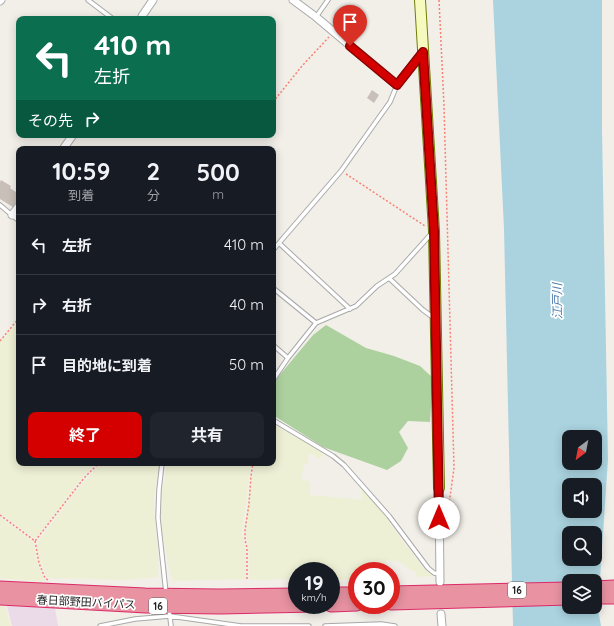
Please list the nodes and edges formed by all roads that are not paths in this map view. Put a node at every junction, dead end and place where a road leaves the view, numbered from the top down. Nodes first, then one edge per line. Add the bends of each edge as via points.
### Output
1 (88, 0) edge
2 (153, 0) edge
3 (293, 0) edge
4 (328, 0) edge
5 (420, 0) edge
6 (109, 16) edge
7 (142, 16) edge
8 (316, 17) junction
9 (423, 52) junction
10 (397, 85) junction
11 (0, 204) edge
12 (16, 210) edge
13 (12, 215) junction
14 (16, 218) edge
15 (433, 231) junction
16 (280, 244) junction
17 (276, 247) edge
18 (390, 279) junction
19 (276, 290) edge
20 (350, 309) junction
21 (435, 319) junction
22 (316, 323) junction
23 (276, 348) edge
24 (288, 358) junction
25 (276, 376) edge
26 (276, 422) edge
27 (162, 466) edge
28 (439, 488) joint
29 (439, 574) junction
30 (440, 582) dead end
31 (614, 587) edge
32 (0, 588) edge
33 (602, 588) edge
34 (562, 589) edge
35 (400, 593) edge
36 (288, 595) edge
37 (466, 597) junction
38 (614, 597) edge
39 (0, 598) edge
40 (562, 598) edge
41 (602, 598) edge
42 (400, 602) edge
43 (168, 606) junction
44 (288, 606) edge
45 (441, 614) dead end
46 (100, 626) edge
47 (171, 626) edge
48 (241, 626) edge
49 (309, 626) edge
50 (325, 626) edge
51 (394, 626) edge
52 (442, 626) edge

1 - 6 lane
2 - 7 street
3 - 8 street
4 - 8 lane
5 - 9 street
8 - 10 street
9 - 10 street
9 - 15 street
10 - 16 lane via 390,102 342,171
11 - 13 lane
12 - 13 street
13 - 14 lane
15 - 18 lane
15 - 21 street
16 - 17 lane
16 - 20 lane
18 - 20 lane
18 - 21 lane
19 - 22 lane
20 - 22 lane
21 - 28 street
22 - 24 lane
23 - 24 lane
24 - 25 lane
26 - 29 lane via 344,465 389,516 428,568
27 - 43 lane via 158,518
28 - 29 street
29 - 30 street
31 - 33 highway
32 - 43 highway, 春日部野田バイパス / 16 via 145,595
34 - 37 highway, 16
35 - 37 highway, 16
36 - 43 highway, 春日部野田バイパス / 16 via 220,596
37 - 40 highway, 16
37 - 42 highway, 16
38 - 41 highway
39 - 43 highway, 春日部野田バイパス / 16
43 - 44 highway, 春日部野田バイパス / 16
43 - 46 lane via 135,619
43 - 47 lane
43 - 48 lane
45 - 52 street
48 - 49 lane
50 - 51 lane

